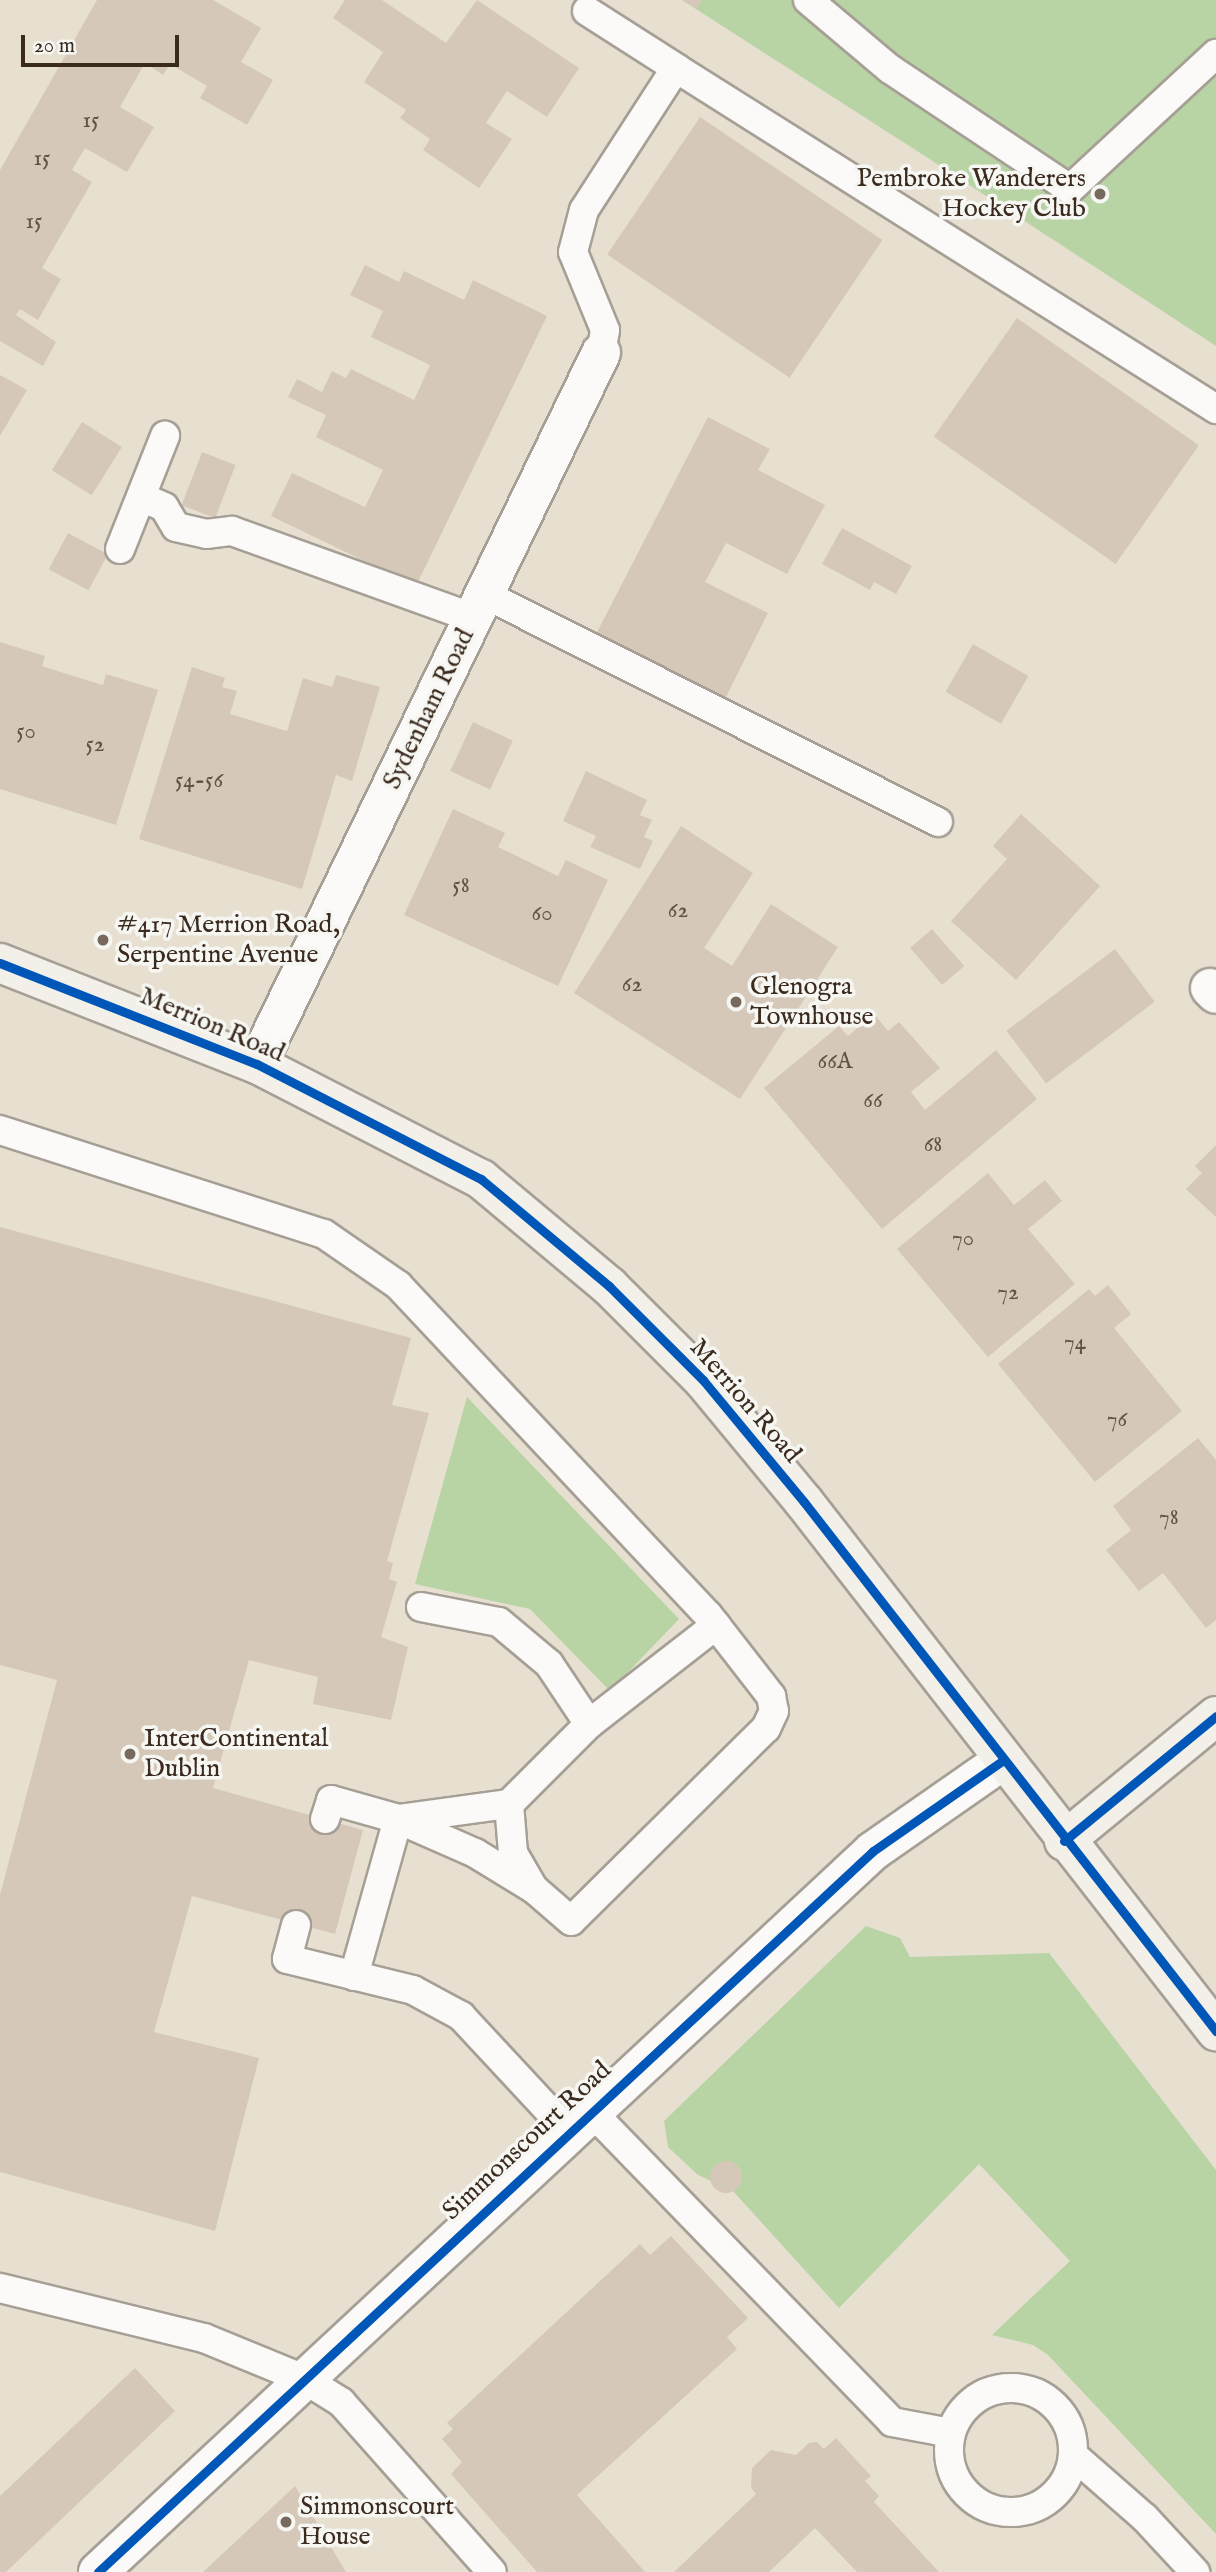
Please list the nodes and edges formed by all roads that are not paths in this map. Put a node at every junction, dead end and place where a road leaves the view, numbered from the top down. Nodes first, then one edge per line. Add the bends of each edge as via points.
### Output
1 (808, 0) edge
2 (587, 12) dead end
3 (1216, 54) edge
4 (676, 68) junction
5 (601, 354) joint
6 (1216, 409) edge
7 (165, 436) dead end
8 (141, 498) junction
9 (120, 549) dead end
10 (478, 606) junction
11 (938, 822) dead end
12 (0, 963) edge
13 (257, 1064) junction
14 (0, 1130) edge
15 (421, 1607) dead end
16 (716, 1625) junction
17 (1216, 1716) edge
18 (589, 1724) junction
19 (1002, 1761) junction
20 (509, 1804) junction
21 (325, 1819) dead end
22 (398, 1819) junction
23 (1064, 1841) junction
24 (534, 1889) junction
25 (296, 1924) dead end
26 (354, 1976) junction
27 (1216, 2031) edge
28 (579, 2121) junction
29 (0, 2288) edge
30 (304, 2379) junction
31 (951, 2433) junction
32 (1073, 2455) junction
33 (98, 2572) edge
34 (492, 2572) edge
35 (1195, 2572) edge

1 - 3 lane via 891,69 1070,189
2 - 4 lane
4 - 5 lane via 584,210 573,252 605,330
4 - 6 lane
5 - 10 street, Sydenham Road
7 - 8 lane
8 - 9 lane
8 - 10 lane via 164,507 176,527 206,534 232,531
10 - 11 lane
10 - 13 street, Sydenham Road
12 - 13 main road, Merrion Road
13 - 19 main road, Merrion Road via 481,1179 609,1286 727,1409 842,1549
14 - 16 lane via 324,1234 398,1285
15 - 18 lane via 499,1622 549,1664
16 - 18 lane
16 - 24 lane via 771,1696 774,1711 766,1728 571,1921
17 - 23 main road
18 - 20 lane
19 - 23 main road, Merrion Road
19 - 28 street, Simmonscourt Road via 873,1851
20 - 22 lane
20 - 24 lane via 513,1853
21 - 22 lane via 331,1800
22 - 24 lane via 475,1853
22 - 26 lane
23 - 27 main road, Merrion Road
25 - 26 lane via 287,1959
26 - 28 lane via 413,1990 461,2016
28 - 30 street, Simmonscourt Road
28 - 31 lane via 892,2423
29 - 30 lane via 204,2339
30 - 33 street, Simmonscourt Road
30 - 34 lane via 341,2402
31 - 32 lane via 974,2400 1012,2387 1032,2391 1064,2416
31 - 32 lane via 953,2473 964,2491 1000,2512 1041,2506 1069,2475
32 - 35 lane via 1145,2518

